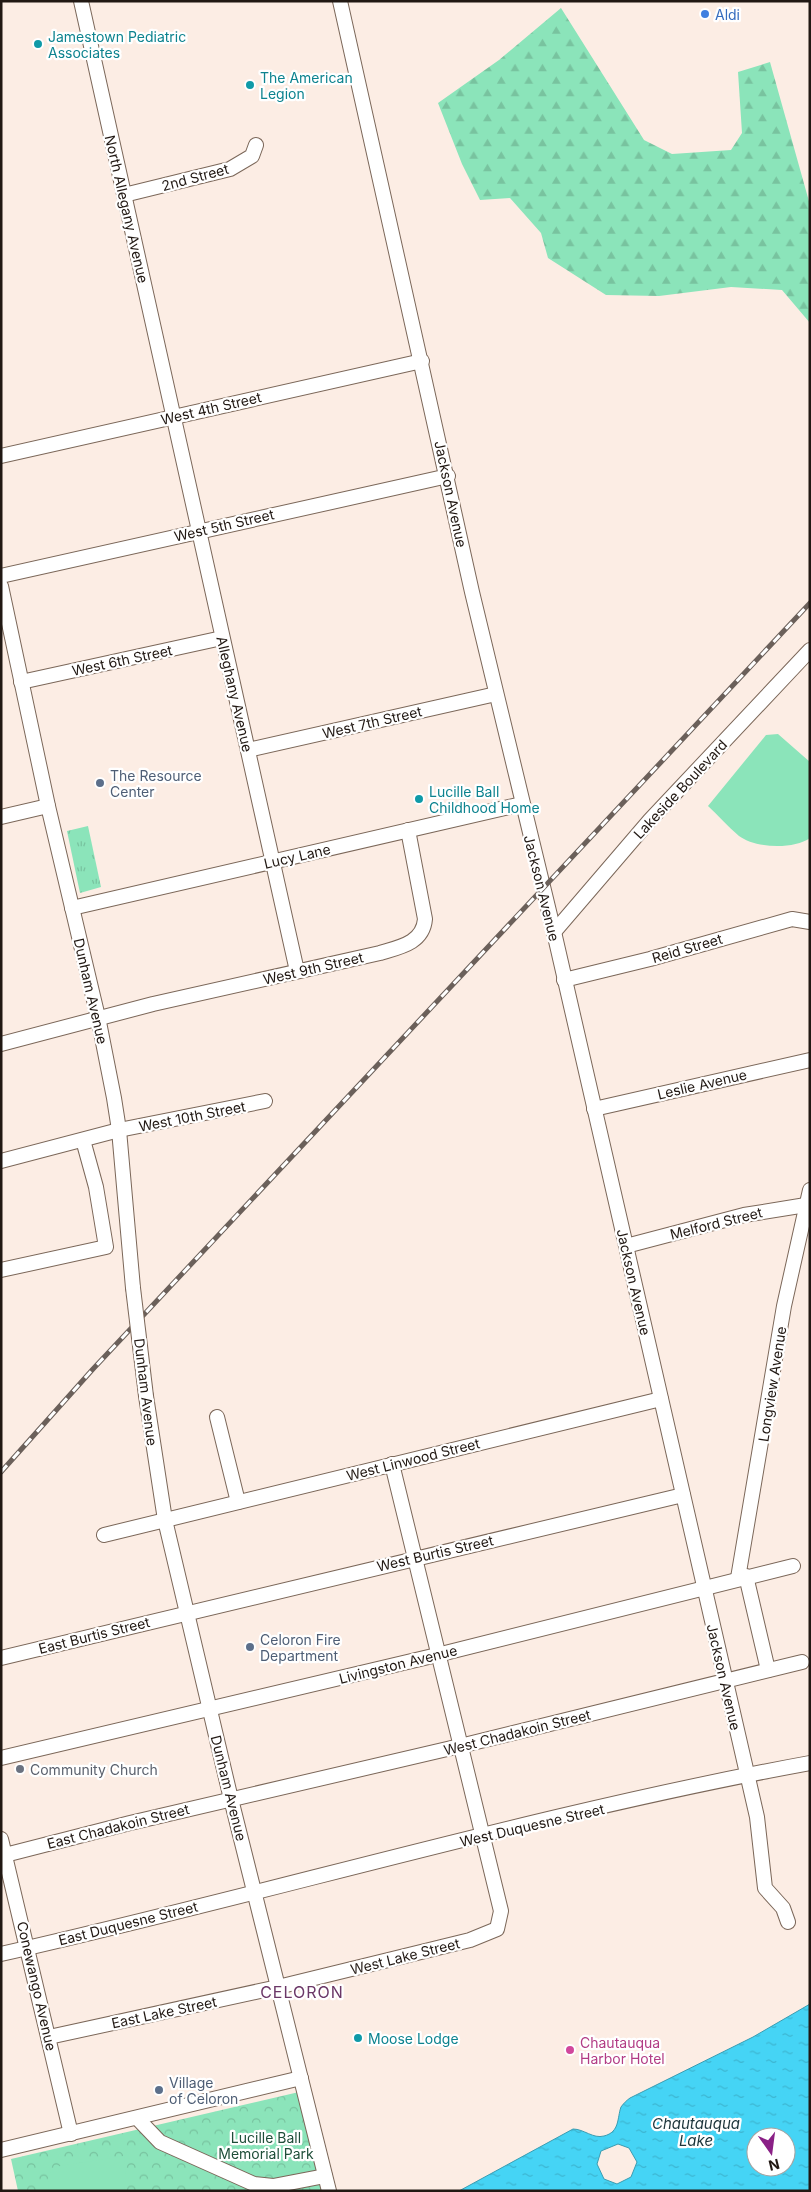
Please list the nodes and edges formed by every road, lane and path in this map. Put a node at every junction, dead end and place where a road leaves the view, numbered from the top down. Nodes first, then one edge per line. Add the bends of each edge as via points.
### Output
1 (81, 1) edge
2 (340, 1) edge
3 (256, 146) dead end
4 (124, 195) junction
5 (422, 361) junction
6 (173, 416) junction
7 (1, 456) edge
8 (448, 476) junction
9 (199, 531) junction
10 (1, 576) edge
11 (1, 586) edge
12 (222, 638) junction
13 (810, 650) edge
14 (21, 682) junction
15 (496, 694) junction
16 (248, 750) junction
17 (522, 804) junction
18 (48, 806) junction
19 (1, 817) edge
20 (408, 830) junction
21 (272, 861) junction
22 (72, 908) junction
23 (810, 922) edge
24 (554, 932) junction
25 (297, 971) junction
26 (564, 980) junction
27 (98, 1017) junction
28 (1, 1044) edge
29 (810, 1060) edge
30 (265, 1101) dead end
31 (594, 1109) junction
32 (119, 1130) junction
33 (83, 1140) junction
34 (1, 1161) edge
35 (810, 1190) edge
36 (806, 1206) junction
37 (626, 1246) junction
38 (1, 1270) edge
39 (661, 1399) junction
40 (217, 1417) dead end
41 (392, 1464) junction
42 (683, 1495) junction
43 (238, 1502) junction
44 (165, 1520) junction
45 (104, 1534) dead end
46 (414, 1558) junction
47 (794, 1566) dead end
48 (742, 1577) junction
49 (704, 1589) junction
50 (187, 1612) junction
51 (438, 1655) junction
52 (1, 1658) edge
53 (802, 1662) dead end
54 (768, 1670) junction
55 (725, 1680) junction
56 (210, 1709) junction
57 (460, 1746) junction
58 (1, 1758) edge
59 (810, 1763) edge
60 (747, 1774) junction
61 (231, 1799) junction
62 (482, 1836) junction
63 (1, 1839) edge
64 (5, 1855) junction
65 (255, 1892) junction
66 (788, 1922) dead end
67 (28, 1948) junction
68 (1, 1954) edge
69 (278, 1987) junction
70 (49, 2037) junction
71 (301, 2078) junction
72 (137, 2118) junction
73 (71, 2134) junction
74 (1, 2150) edge
75 (325, 2176) junction
76 (329, 2191) edge

1 - 4 street, North Allegany Avenue
2 - 5 street, Jackson Avenue
3 - 4 street, 2nd Street via 252,156 230,169
4 - 6 street, North Allegany Avenue
5 - 6 street, West 4th Street
5 - 8 street, Jackson Avenue
6 - 7 street, West 4th Street
6 - 9 street, Alleghany Avenue
8 - 9 street, West 5th Street
8 - 15 street, Jackson Avenue
9 - 10 street, West 5th Street
9 - 12 street, Alleghany Avenue
11 - 14 street, Dunham Avenue
12 - 14 street, West 6th Street
12 - 16 street, Alleghany Avenue
13 - 24 street, Lakeside Boulevard via 650,820
14 - 18 street, Dunham Avenue
15 - 16 street, West 7th Street
15 - 17 street, Jackson Avenue
16 - 21 street, Alleghany Avenue
17 - 20 street, Lucy Lane
17 - 24 street, Jackson Avenue
18 - 19 street
18 - 22 street, Dunham Avenue
20 - 21 street, Lucy Lane
20 - 25 street, West 9th Street via 425,919 421,935 386,951
21 - 22 street, Lucy Lane
21 - 25 street, Alleghany Avenue
22 - 27 street, Dunham Avenue
23 - 26 street, Reid Street via 792,919
24 - 26 street, Jackson Avenue
25 - 27 street, West 9th Street
26 - 31 street, Jackson Avenue
27 - 28 street, West 9th Street
27 - 32 street, Dunham Avenue
29 - 31 street, Leslie Avenue
30 - 32 street, West 10th Street
31 - 37 street, Jackson Avenue
32 - 33 street, West 10th Street
32 - 44 street, Dunham Avenue, bridge via 133,1288
33 - 34 street, West 10th Street
33 - 38 street via 96,1187 106,1246
35 - 36 street, Longview Avenue
36 - 37 street, Melford Street via 744,1215
36 - 48 street, Longview Avenue via 784,1306
37 - 39 street, Jackson Avenue
39 - 41 street, West Linwood Street
39 - 42 street, Jackson Avenue
40 - 43 street
41 - 43 street, West Linwood Street
41 - 46 street
42 - 46 street, West Burtis Street
42 - 49 street, Jackson Avenue
43 - 44 street, West Linwood Street
44 - 45 street, West Linwood Street
44 - 50 street, Dunham Avenue
46 - 50 street, West Burtis Street
46 - 51 street
47 - 48 street, Livingston Avenue
48 - 49 street, Livingston Avenue
48 - 54 street
49 - 51 street, Livingston Avenue
49 - 55 street, Jackson Avenue
50 - 52 street, East Burtis Street
50 - 56 street, Dunham Avenue
51 - 56 street, Livingston Avenue
51 - 57 street
53 - 54 street, West Chadakoin Street
54 - 55 street, West Chadakoin Street
55 - 57 street, West Chadakoin Street
55 - 60 street, Jackson Avenue
56 - 58 street, Livingston Avenue
56 - 61 street, Dunham Avenue
57 - 61 street, West Chadakoin Street
57 - 62 street
59 - 60 street, West Duquesne Street
60 - 62 street, West Duquesne Street
60 - 66 street, Jackson Avenue via 757,1817 765,1888 783,1908
61 - 64 street, East Chadakoin Street
61 - 65 street, Dunham Avenue
62 - 65 street, West Duquesne Street
62 - 69 street, West Lake Street via 501,1912 499,1924 491,1933
63 - 64 street, Conewango Avenue
64 - 67 street, Conewango Avenue
65 - 67 street, East Duquesne Street
65 - 69 street, Dunham Avenue
67 - 68 street, East Duquesne Street
67 - 70 street, Conewango Avenue
69 - 70 street, East Lake Street
69 - 71 street, Dunham Avenue
70 - 73 street, Conewango Avenue
71 - 72 street
71 - 75 street, Dunham Avenue
72 - 73 street
72 - 75 street via 160,2142 254,2184 274,2186
73 - 74 street
75 - 76 street, Dunham Avenue

